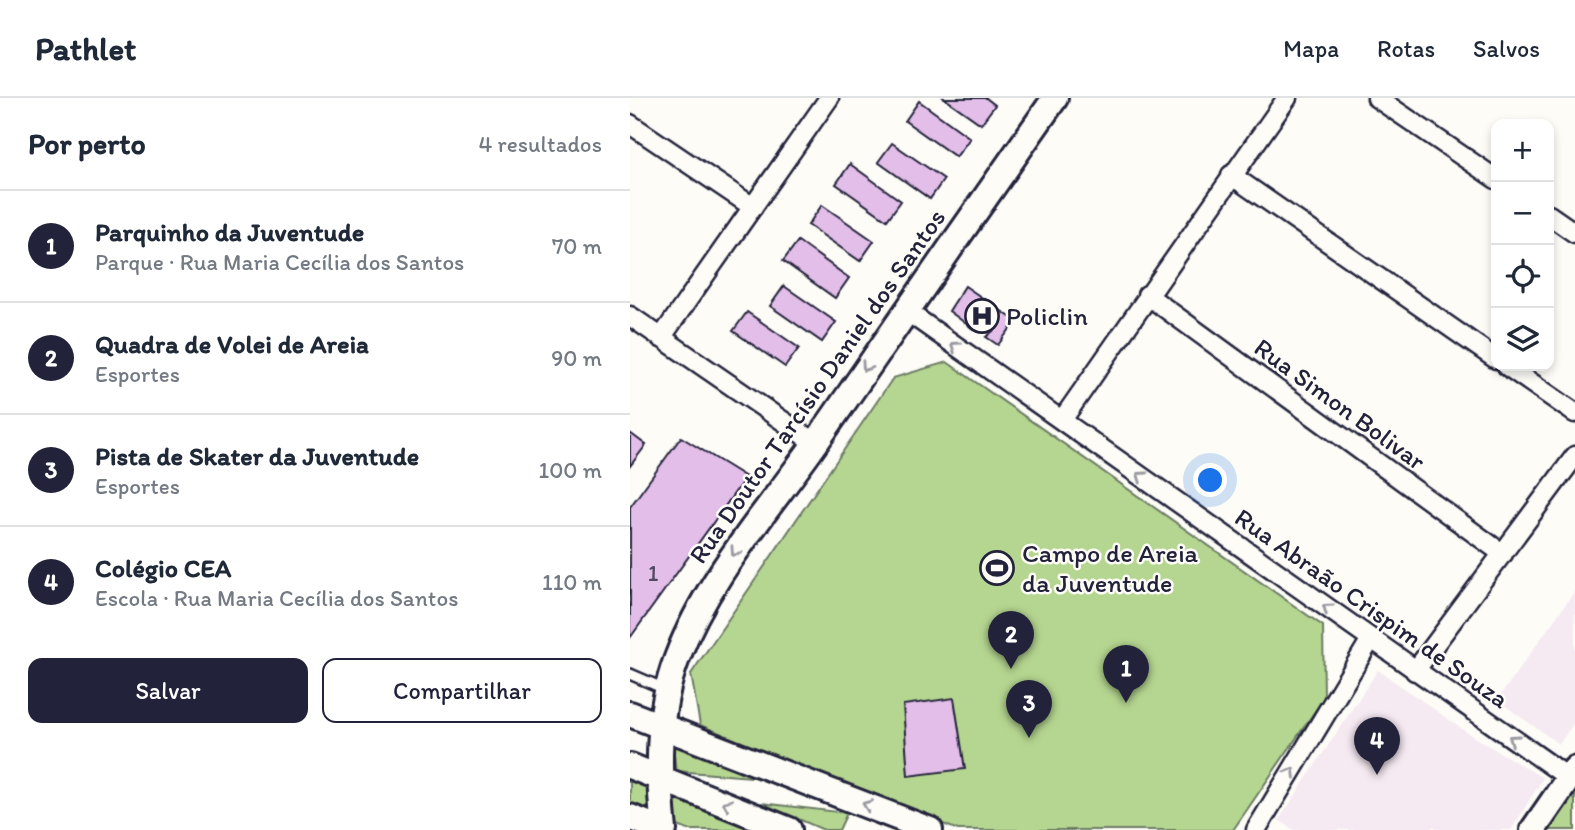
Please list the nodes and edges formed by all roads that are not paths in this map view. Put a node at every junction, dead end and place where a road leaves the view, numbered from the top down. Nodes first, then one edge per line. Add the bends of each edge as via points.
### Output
1 (829, 98) edge
2 (1055, 98) edge
3 (1287, 98) edge
4 (1377, 98) edge
5 (630, 124) edge
6 (1231, 175) junction
7 (1491, 176) edge
8 (753, 207) junction
9 (1554, 218) edge
10 (1575, 233) edge
11 (1146, 295) junction
12 (905, 310) junction
13 (630, 316) edge
14 (661, 338) junction
15 (1491, 356) edge
16 (1514, 371) edge
17 (1575, 413) edge
18 (1062, 420) junction
19 (815, 443) junction
20 (1575, 456) edge
21 (1503, 554) junction
22 (1371, 639) junction
23 (1415, 671) junction
24 (630, 674) edge
25 (669, 691) junction
26 (630, 714) edge
27 (661, 726) junction
28 (630, 766) edge
29 (1572, 774) edge
30 (658, 778) junction
31 (630, 817) edge
32 (663, 830) edge
33 (789, 830) edge
34 (930, 830) edge
35 (1256, 830) edge
36 (1533, 830) edge

1 - 8 street
2 - 12 street, Rua Doutor Tarcísio Daniel dos Santos
3 - 6 street
4 - 7 street
5 - 8 street
6 - 11 street
6 - 15 street
8 - 14 street
9 - 10 street
11 - 18 street
11 - 21 street, Rua Simon Bolivar
18 -> 12 street, Rua Abraão Crispim de Souza
12 -> 19 street, Rua Doutor Tarcísio Daniel dos Santos
13 - 14 street
14 - 19 street
16 - 17 street
22 -> 18 street, Rua Abraão Crispim de Souza
19 -> 25 street, Rua Doutor Tarcísio Daniel dos Santos via 735,551 700,610 676,659
20 - 21 street
21 - 23 street
22 - 23 street, Rua Abraão Crispim de Souza
35 -> 22 street
29 -> 23 street, Rua Abraão Crispim de Souza
24 - 25 lane
25 - 27 street, Rua Doutor Tarcísio Daniel dos Santos
26 - 27 street
27 - 30 street, Rua Doutor Tarcísio Daniel dos Santos
34 -> 27 street
28 - 30 street
29 - 36 street
30 - 32 street, Rua Doutor Tarcísio Daniel dos Santos
33 -> 30 street
31 - 32 street

